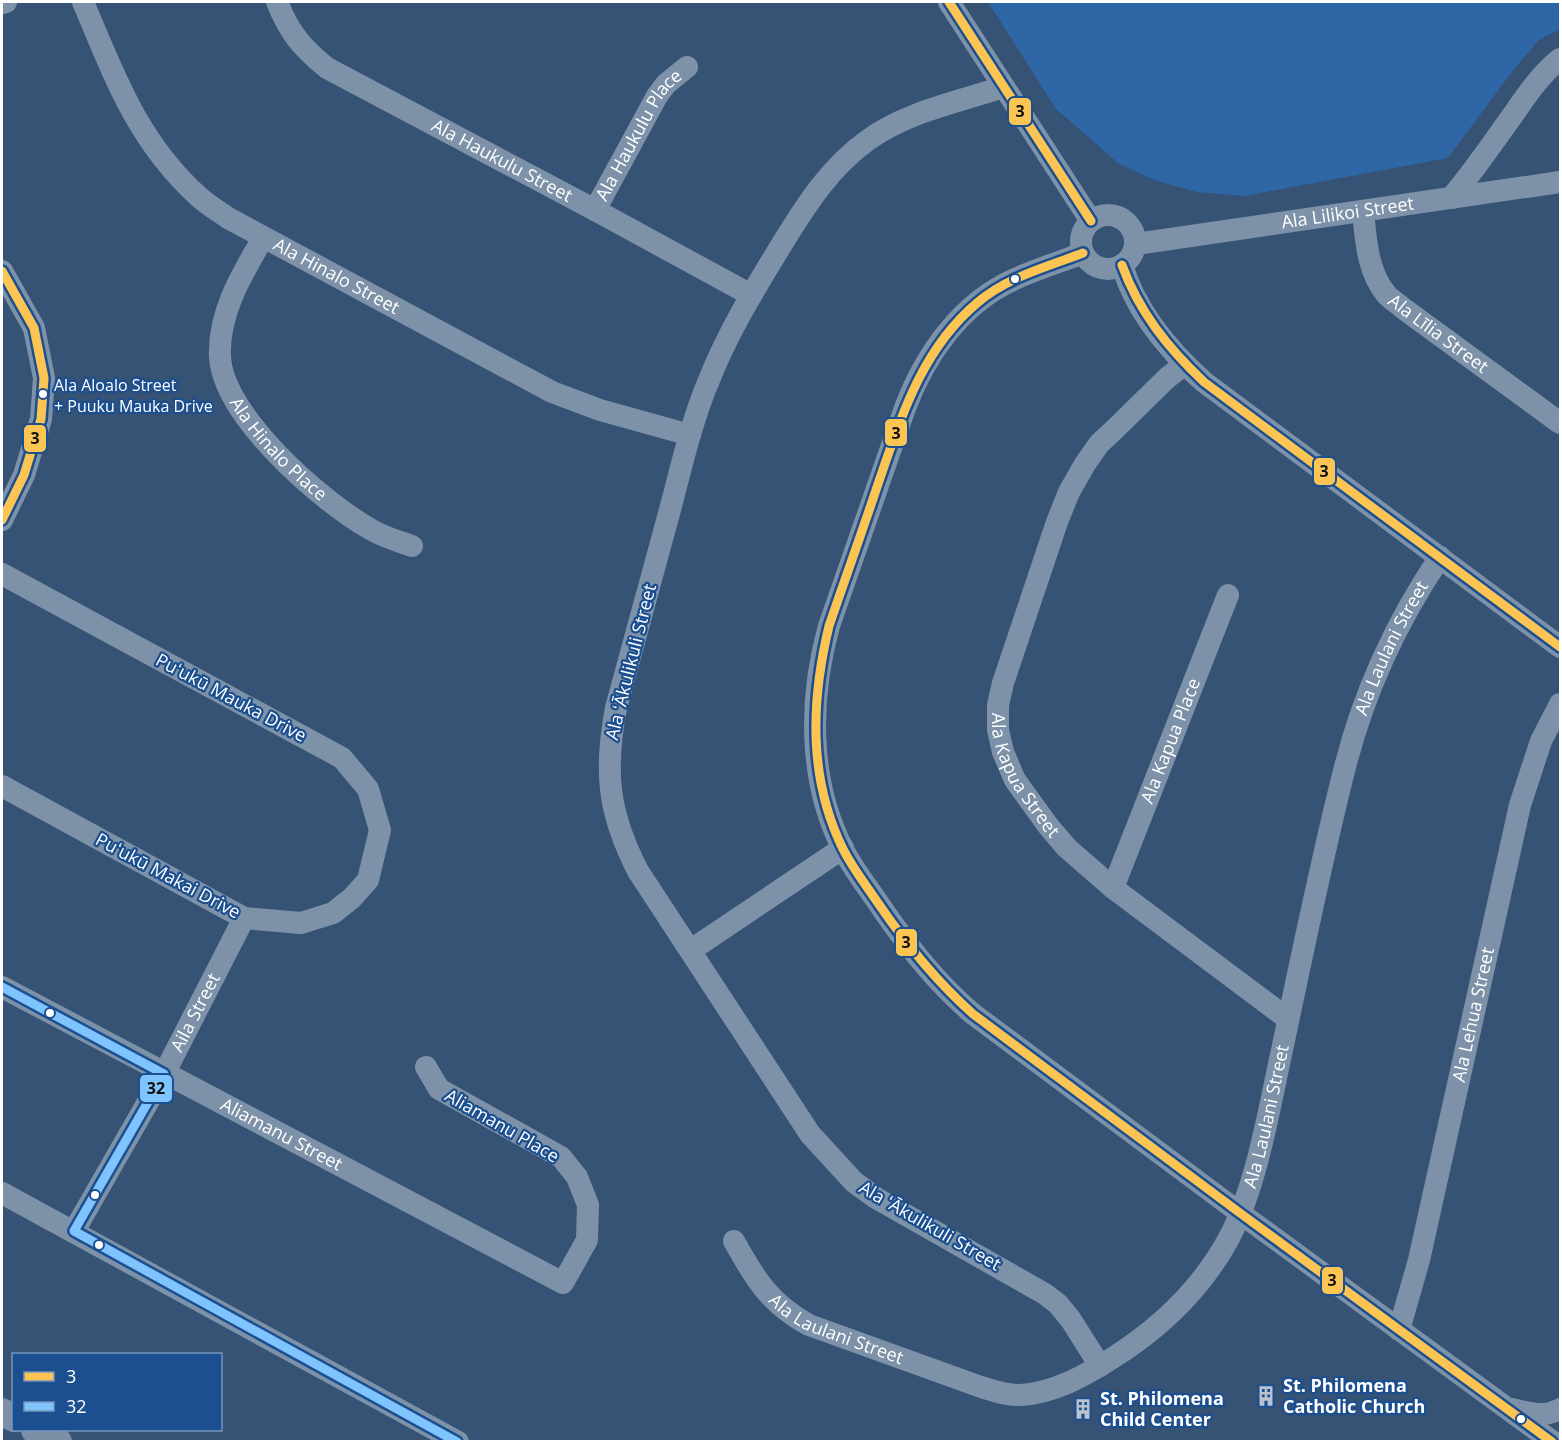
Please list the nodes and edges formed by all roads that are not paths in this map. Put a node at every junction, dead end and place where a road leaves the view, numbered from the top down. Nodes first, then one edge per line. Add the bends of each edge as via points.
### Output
1 (6, 2) edge
2 (83, 2) edge
3 (277, 2) edge
4 (949, 2) edge
5 (2, 3) edge
6 (1560, 59) edge
7 (687, 67) dead end
8 (1002, 87) junction
9 (1560, 182) edge
10 (1451, 198) junction
11 (595, 210) junction
12 (1363, 212) junction
13 (1090, 221) junction
14 (263, 238) junction
15 (1136, 244) junction
16 (1083, 253) junction
17 (1122, 265) junction
18 (2, 271) edge
19 (751, 295) junction
20 (1185, 364) junction
21 (1560, 423) edge
22 (690, 435) junction
23 (2, 520) edge
24 (412, 546) dead end
25 (1440, 557) junction
26 (2, 573) edge
27 (1228, 596) dead end
28 (1560, 646) edge
29 (1560, 704) edge
30 (2, 786) edge
31 (843, 848) junction
32 (368, 880) joint
33 (1113, 888) junction
34 (244, 918) junction
35 (691, 950) junction
36 (2, 987) edge
37 (1288, 1019) junction
38 (426, 1067) dead end
39 (164, 1074) junction
40 (2, 1193) edge
41 (1240, 1213) junction
42 (74, 1231) junction
43 (734, 1241) dead end
44 (563, 1283) joint
45 (1399, 1330) junction
46 (1100, 1366) junction
47 (1505, 1407) junction
48 (1560, 1409) edge
49 (37, 1431) edge
50 (58, 1442) edge
51 (458, 1442) edge
52 (1553, 1442) edge

1 - 5 street
2 - 14 street, Ala Hinalo Street via 121,93 153,146 200,198
3 - 11 street, Ala Haukulu Street via 297,41 327,68
4 - 8 street
6 - 10 street via 1530,91
7 - 11 street, Ala Haukulu Place via 657,96
8 - 13 street
8 - 19 street, Ala ʻĀkulikuli Street via 902,122 869,139 844,159 804,210
9 - 10 street, Ala Lilikoi Street
10 - 12 street, Ala Lilikoi Street
11 - 19 street, Ala Haukulu Street
12 - 15 street, Ala Lilikoi Street
12 - 21 street, Ala Līlia Street via 1370,261 1387,294
13 - 15 street via 1107,214 1116,216 1131,226
13 - 16 street via 1082,236
14 - 22 street, Ala Hinalo Street via 552,392
14 - 24 street, Ala Hinalo Place via 233,295 223,324 220,360 230,390 243,415 331,504 372,531
15 - 17 street via 1134,253
16 - 17 street via 1095,266 1113,269
16 - 31 street via 1014,279 984,297 947,332 911,392 829,626 816,680 817,760 831,819
17 - 20 street via 1141,309
18 - 23 street via 34,328 44,378 41,418 24,475
19 - 22 street, Ala ʻĀkulikuli Street via 727,337
20 - 25 street via 1222,396
20 - 33 street, Ala Kapua Street via 1099,444 1069,492 1002,683 998,705 998,730 1014,780 1067,848
22 - 35 street, Ala ʻĀkulikuli Street via 616,708 609,774 627,849
25 - 28 street
25 - 37 street, Ala Laulani Street via 1394,635 1359,721 1345,766
26 - 32 street, Puʻukū Mauka Drive via 342,758 368,789 380,830
27 - 33 street, Ala Kapua Place
29 - 45 street, Ala Lehua Street via 1541,741 1520,805 1422,1248
30 - 34 street, Puʻukū Makai Drive
31 - 35 street
31 - 41 street via 906,943 949,993
32 - 34 street, Puʻukū Makai Drive via 333,913 301,923
33 - 37 street, Ala Kapua Street
34 - 39 street, Aila Street
35 - 46 street, Ala ʻĀkulikuli Street via 810,1134 847,1174 893,1208 1045,1294 1071,1320
36 - 39 street, Aliamanu Street
37 - 41 street, Ala Laulani Street via 1265,1130
38 - 44 street, Aliamanu Place via 439,1089 561,1157 577,1177 588,1205 587,1240
39 - 42 street, Aila Street
39 - 44 street, Aliamanu Street
40 - 42 street
41 - 45 street
41 - 46 street, Ala Laulani Street via 1228,1241 1179,1305 1158,1327
42 - 51 street
43 - 46 street, Ala Laulani Street via 762,1287 793,1316 981,1387 1009,1394 1033,1393 1055,1389
45 - 47 street
47 - 48 street via 1534,1414
47 - 52 street
49 - 50 main road

